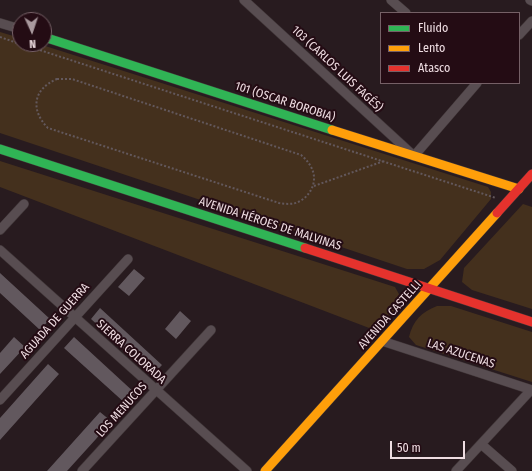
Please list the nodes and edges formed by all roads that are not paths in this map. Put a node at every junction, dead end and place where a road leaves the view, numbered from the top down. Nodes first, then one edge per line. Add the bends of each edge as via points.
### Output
1 (244, 0) edge
2 (391, 0) edge
3 (405, 12) edge
4 (532, 21) edge
5 (0, 23) edge
6 (12, 27) edge
7 (520, 34) edge
8 (52, 40) edge
9 (476, 84) edge
10 (0, 149) edge
11 (414, 156) junction
12 (532, 174) edge
13 (518, 189) junction
14 (24, 204) dead end
15 (0, 230) edge
16 (0, 250) edge
17 (128, 259) dead end
18 (429, 289) junction
19 (75, 317) junction
20 (532, 322) edge
21 (211, 330) dead end
22 (382, 341) junction
23 (156, 390) junction
24 (531, 390) edge
25 (0, 400) edge
26 (482, 444) junction
27 (82, 471) edge
28 (247, 471) edge
29 (265, 471) edge
30 (456, 471) edge
31 (512, 471) edge

1 - 11 street, 103 (CARLOS LUIS FAGÉS)
2 - 3 street
4 - 7 street
5 - 6 street
8 - 11 main road, 101 (OSCAR BOROBIA)
9 - 11 street
10 - 18 main road, AVENIDA HÉROES DE MALVINAS
11 - 13 main road, 101 (OSCAR BOROBIA)
12 - 13 main road, AVENIDA CASTELLI
13 - 18 main road, AVENIDA CASTELLI
14 - 15 street
16 - 19 street, SIERRA COLORADA
17 - 19 street, AGUADA DE GUERRA
18 - 20 main road, AVENIDA HÉROES DE MALVINAS
18 - 22 main road, AVENIDA CASTELLI
19 - 23 street, SIERRA COLORADA
19 - 25 street, AGUADA DE GUERRA
21 - 23 street, LOS MENUCOS
22 - 24 street, LAS AZUCENAS
22 - 29 main road, AVENIDA CASTELLI
23 - 27 street, LOS MENUCOS
23 - 28 street, SIERRA COLORADA
24 - 26 street
26 - 30 street
26 - 31 street

